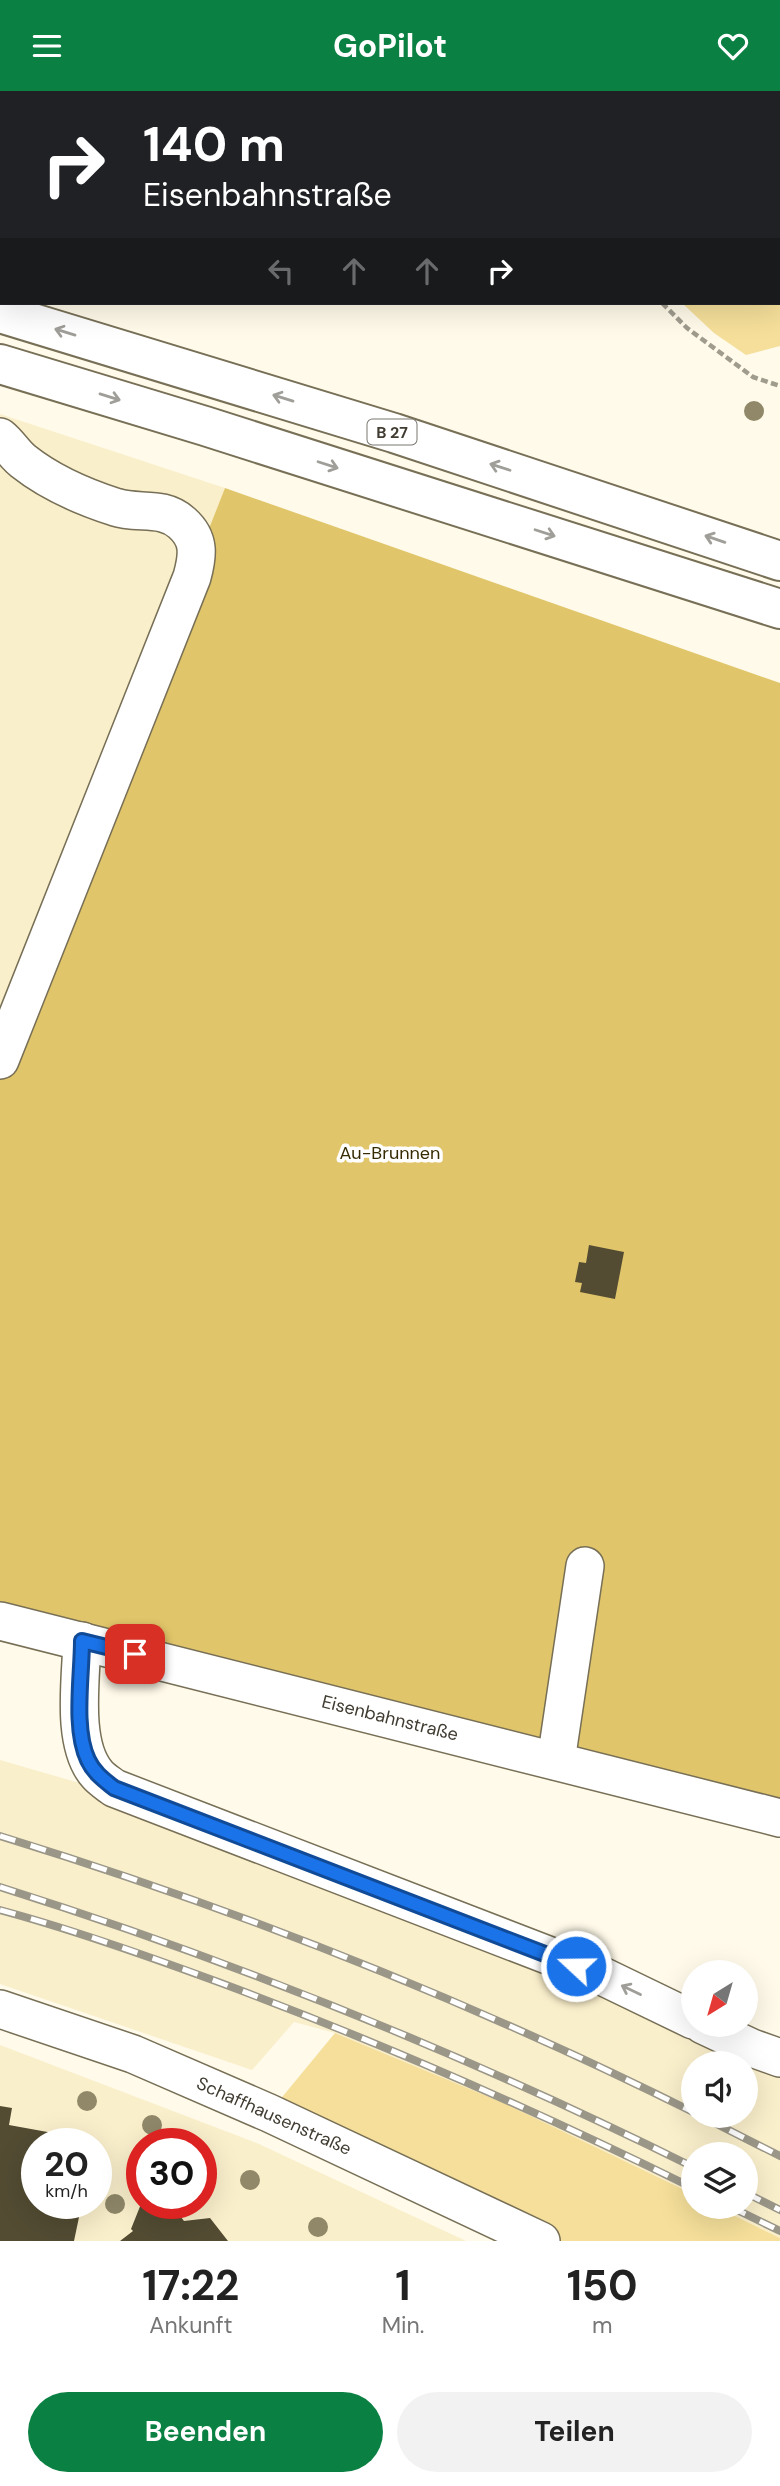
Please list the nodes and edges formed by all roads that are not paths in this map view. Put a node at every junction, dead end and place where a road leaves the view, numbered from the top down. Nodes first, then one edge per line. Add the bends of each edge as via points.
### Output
1 (0, 313) edge
2 (0, 364) edge
3 (0, 437) edge
4 (780, 561) edge
5 (780, 609) edge
6 (0, 1059) edge
7 (585, 1566) dead end
8 (0, 1621) edge
9 (82, 1641) junction
10 (556, 1761) junction
11 (780, 1818) edge
12 (0, 2009) edge
13 (681, 2014) edge
14 (729, 2037) edge
15 (780, 2058) edge
16 (541, 2241) edge

4 -> 1 highway, B 27 via 394,433
2 -> 5 highway
3 - 6 street via 20,459 83,494 118,509 163,512 179,521 193,534 197,561
7 - 10 street
8 - 9 street, Eisenbahnstraße
9 - 10 street, Eisenbahnstraße
13 -> 9 street via 601,1976 114,1788 98,1775 83,1748
10 - 11 street, Eisenbahnstraße
12 - 16 street, Schaffhausenstraße via 145,2059
14 - 15 street

